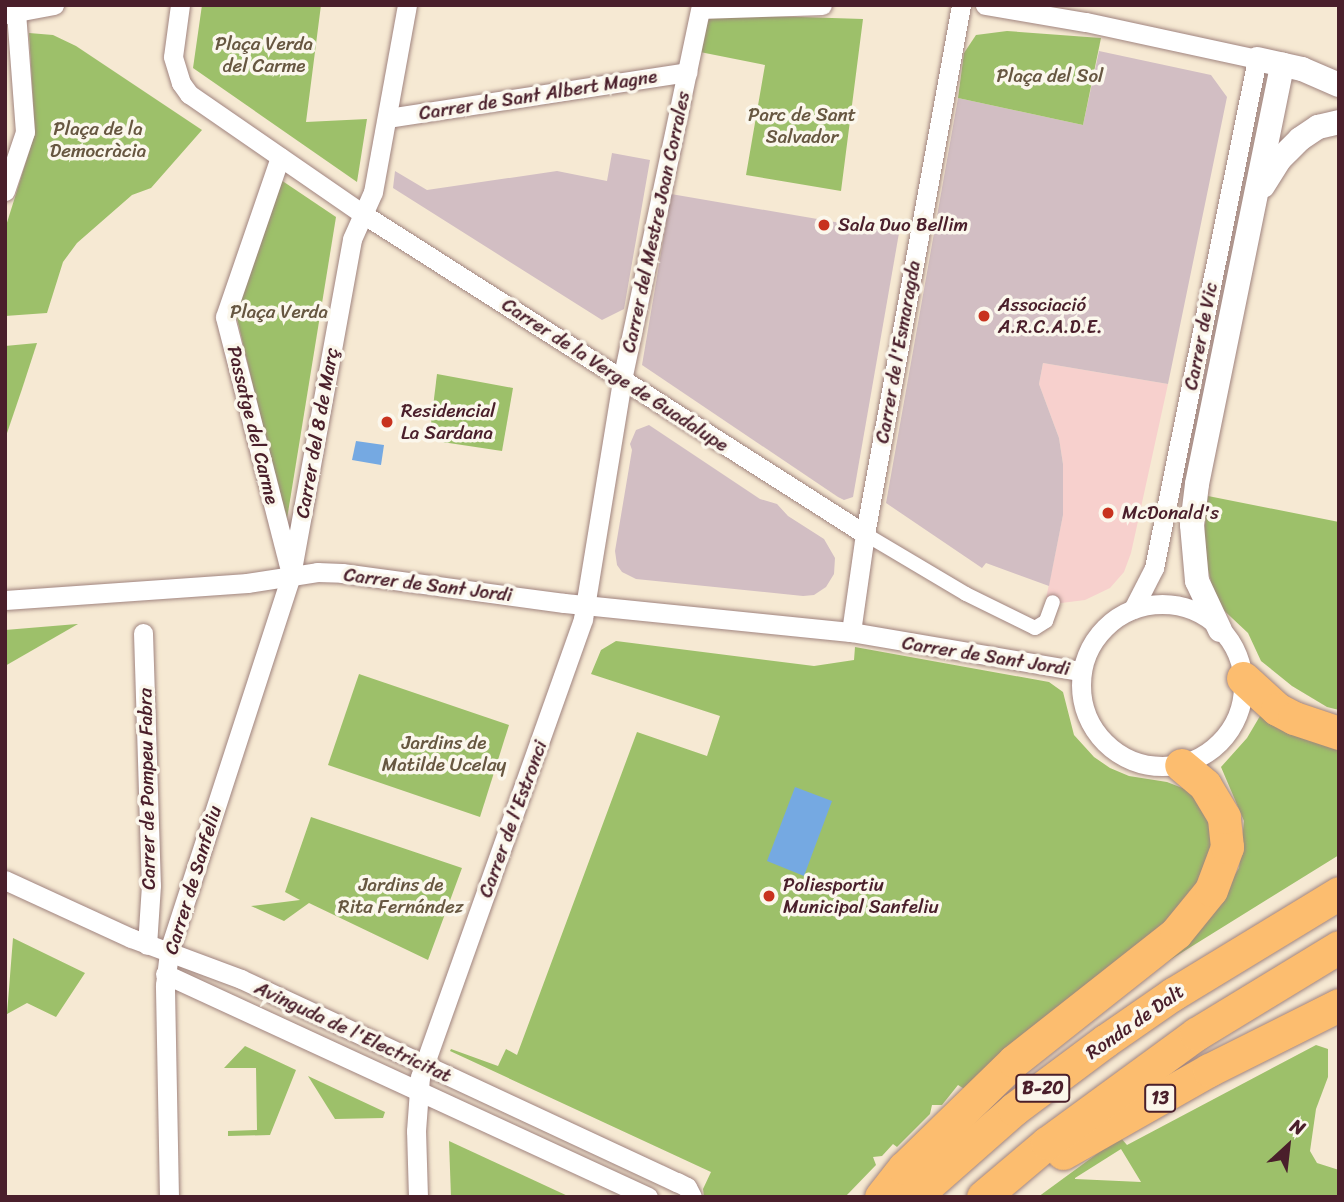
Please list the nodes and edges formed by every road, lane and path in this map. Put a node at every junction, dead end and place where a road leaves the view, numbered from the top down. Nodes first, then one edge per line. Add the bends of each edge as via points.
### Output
1 (54, 5) edge
2 (180, 5) edge
3 (407, 5) edge
4 (822, 5) edge
5 (961, 5) edge
6 (985, 5) edge
7 (701, 7) edge
8 (1086, 13) edge
9 (11, 14) edge
10 (1257, 60) junction
11 (1282, 65) junction
12 (687, 72) junction
13 (1339, 85) edge
14 (388, 118) junction
15 (1339, 122) edge
16 (280, 157) junction
17 (5, 191) edge
18 (1254, 202) junction
19 (363, 215) junction
20 (622, 380) junction
21 (865, 534) junction
22 (291, 575) junction
23 (5, 600) edge
24 (1053, 603) dead end
25 (586, 605) junction
26 (1133, 609) junction
27 (1220, 630) junction
28 (850, 632) junction
29 (143, 634) dead end
30 (1080, 671) junction
31 (1243, 678) junction
32 (1339, 733) edge
33 (1181, 765) junction
34 (5, 880) edge
35 (1339, 893) edge
36 (147, 945) junction
37 (1339, 947) edge
38 (169, 951) junction
39 (165, 974) junction
40 (1339, 1005) edge
41 (424, 1065) junction
42 (419, 1091) junction
43 (169, 1197) edge
44 (418, 1197) edge
45 (648, 1197) edge
46 (692, 1197) edge
47 (881, 1197) edge
48 (914, 1197) edge
49 (983, 1197) edge

1 - 9 street
2 - 16 street, Carrer de la Verge de Guadalupe via 173,57 181,83 189,94
3 - 14 street, Carrer del 8 de Març
4 - 7 street
5 - 21 street, Carrer de l'Esmaragda
6 - 8 street
7 - 12 street, Carrer del Mestre Joan Corrales
8 - 10 street
9 - 17 street via 25,132
10 - 11 street
10 - 26 street, Carrer de Vic via 1154,568
11 - 13 street
11 - 18 street, Carrer de Vic
12 - 14 street, Carrer de Sant Albert Magne
12 - 20 street, Carrer del Mestre Joan Corrales
14 - 19 street, Carrer del 8 de Març via 373,192
15 - 18 street, Carrer de Vic via 1318,127 1300,139 1280,159
16 - 19 street, Carrer de la Verge de Guadalupe
16 - 22 street, Passatge del Carme via 225,317
18 - 27 street, Carrer de Vic via 1192,525 1197,581
19 - 20 street, Carrer de la Verge de Guadalupe
19 - 22 street, Carrer del 8 de Març via 352,239
20 - 21 street, Carrer de la Verge de Guadalupe
20 - 25 street, Carrer del Mestre Joan Corrales
21 - 24 street, Carrer de la Verge de Guadalupe via 966,594 1035,628 1046,621
21 - 28 street
22 - 23 street, Carrer de Sant Jordi via 233,584
22 - 25 street, Carrer de Sant Jordi via 342,573
22 - 38 street, Carrer de Sanfeliu
25 - 28 street, Carrer de Sant Jordi
25 - 41 street, Carrer de l'Estronci
26 - 27 street via 1179,606 1202,614
26 - 30 street via 1095,637
27 - 31 street via 1233,649
28 - 30 street, Carrer de Sant Jordi
29 - 36 street, Carrer de Pompeu Fabra via 151,885
30 - 33 street via 1083,704 1106,742 1124,756 1147,764
31 - 32 highway via 1277,709
31 - 33 street via 1239,711 1229,732 1212,750
33 - 47 highway via 1205,785 1224,817 1227,847 1211,890 1176,933 1014,1061 904,1168
34 - 36 street, Avinguda de l'Electricitat
35 - 48 highway, Ronda de Dalt / B-20 via 1105,1041 1014,1110
36 - 38 street, Avinguda de l'Electricitat
37 - 49 highway, B-20 via 1196,1034 1047,1143
38 - 39 street, Carrer de Sanfeliu
38 - 41 street, Avinguda de l'Electricitat
39 - 42 street, Avinguda de l'Electricitat
39 - 43 street, Carrer de Sanfeliu
40 - 49 highway, 13 via 1209,1070
41 - 42 street, Carrer de l'Estronci
41 - 46 street, Avinguda de l'Electricitat via 677,1182 687,1187
42 - 44 street, Carrer de l'Estronci
42 - 45 street, Avinguda de l'Electricitat

